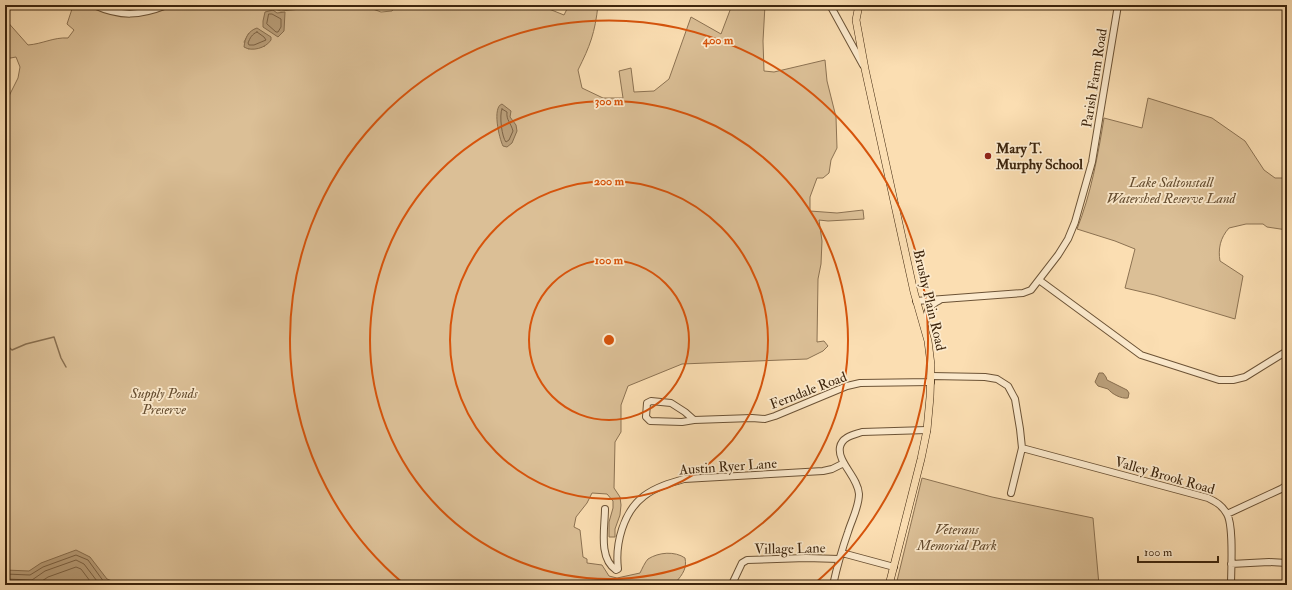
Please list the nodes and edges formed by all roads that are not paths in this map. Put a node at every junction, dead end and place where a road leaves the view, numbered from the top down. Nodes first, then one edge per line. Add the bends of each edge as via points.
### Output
1 (94, 5) edge
2 (167, 5) edge
3 (830, 5) edge
4 (858, 5) edge
5 (1118, 5) edge
6 (865, 69) junction
7 (1039, 280) junction
8 (943, 299) junction
9 (916, 301) junction
10 (924, 328) junction
11 (1287, 351) edge
12 (931, 379) junction
13 (694, 420) junction
14 (927, 430) junction
15 (1022, 448) junction
16 (844, 463) junction
17 (1287, 485) edge
18 (1011, 493) dead end
19 (606, 508) dead end
20 (1228, 514) junction
21 (842, 553) junction
22 (839, 559) junction
23 (1287, 563) edge
24 (1231, 564) junction
25 (894, 566) junction
26 (734, 585) edge
27 (833, 585) edge
28 (889, 585) edge
29 (1231, 585) edge

1 - 2 street via 124,14 136,14
3 - 6 street
4 - 6 main road, Brushy Plain Road via 856,20
5 - 7 street, Parish Farm Road via 1092,162 1084,191 1068,239
6 - 9 main road, Brushy Plain Road
7 - 8 street, Parish Farm Road via 1031,290 1023,293
7 - 11 street via 1141,355 1219,380 1245,377
8 - 9 street, Parish Farm Road
8 - 10 street via 927,310
9 - 10 main road, Brushy Plain Road
10 - 12 main road, Brushy Plain Road via 930,352
12 - 13 street, Ferndale Road via 847,386 765,419
12 - 14 main road, Brushy Plain Road
12 - 15 street, Ferndale Road via 984,377 997,379 1008,386 1015,399
13 - 13 street, Ferndale Road via 650,421 646,417 647,403 671,403
14 - 16 street via 875,431 852,435 842,442 840,448
14 - 25 main road, Brushy Plain Road
15 - 18 street, Ferndale Road
15 - 20 street, Valley Brook Road via 1208,498 1219,504
16 - 19 street, Austin Ryer Lane via 823,471 684,480 659,487 643,497 624,526 618,545 616,570 611,567 605,554
16 - 21 street via 858,486 859,495
17 - 20 street
20 - 24 street
21 - 22 street
21 - 25 street, Village Lane
22 - 26 street, Village Lane via 747,560 742,563
22 - 27 street
23 - 24 street
24 - 29 street
25 - 28 main road, Brushy Plain Road

